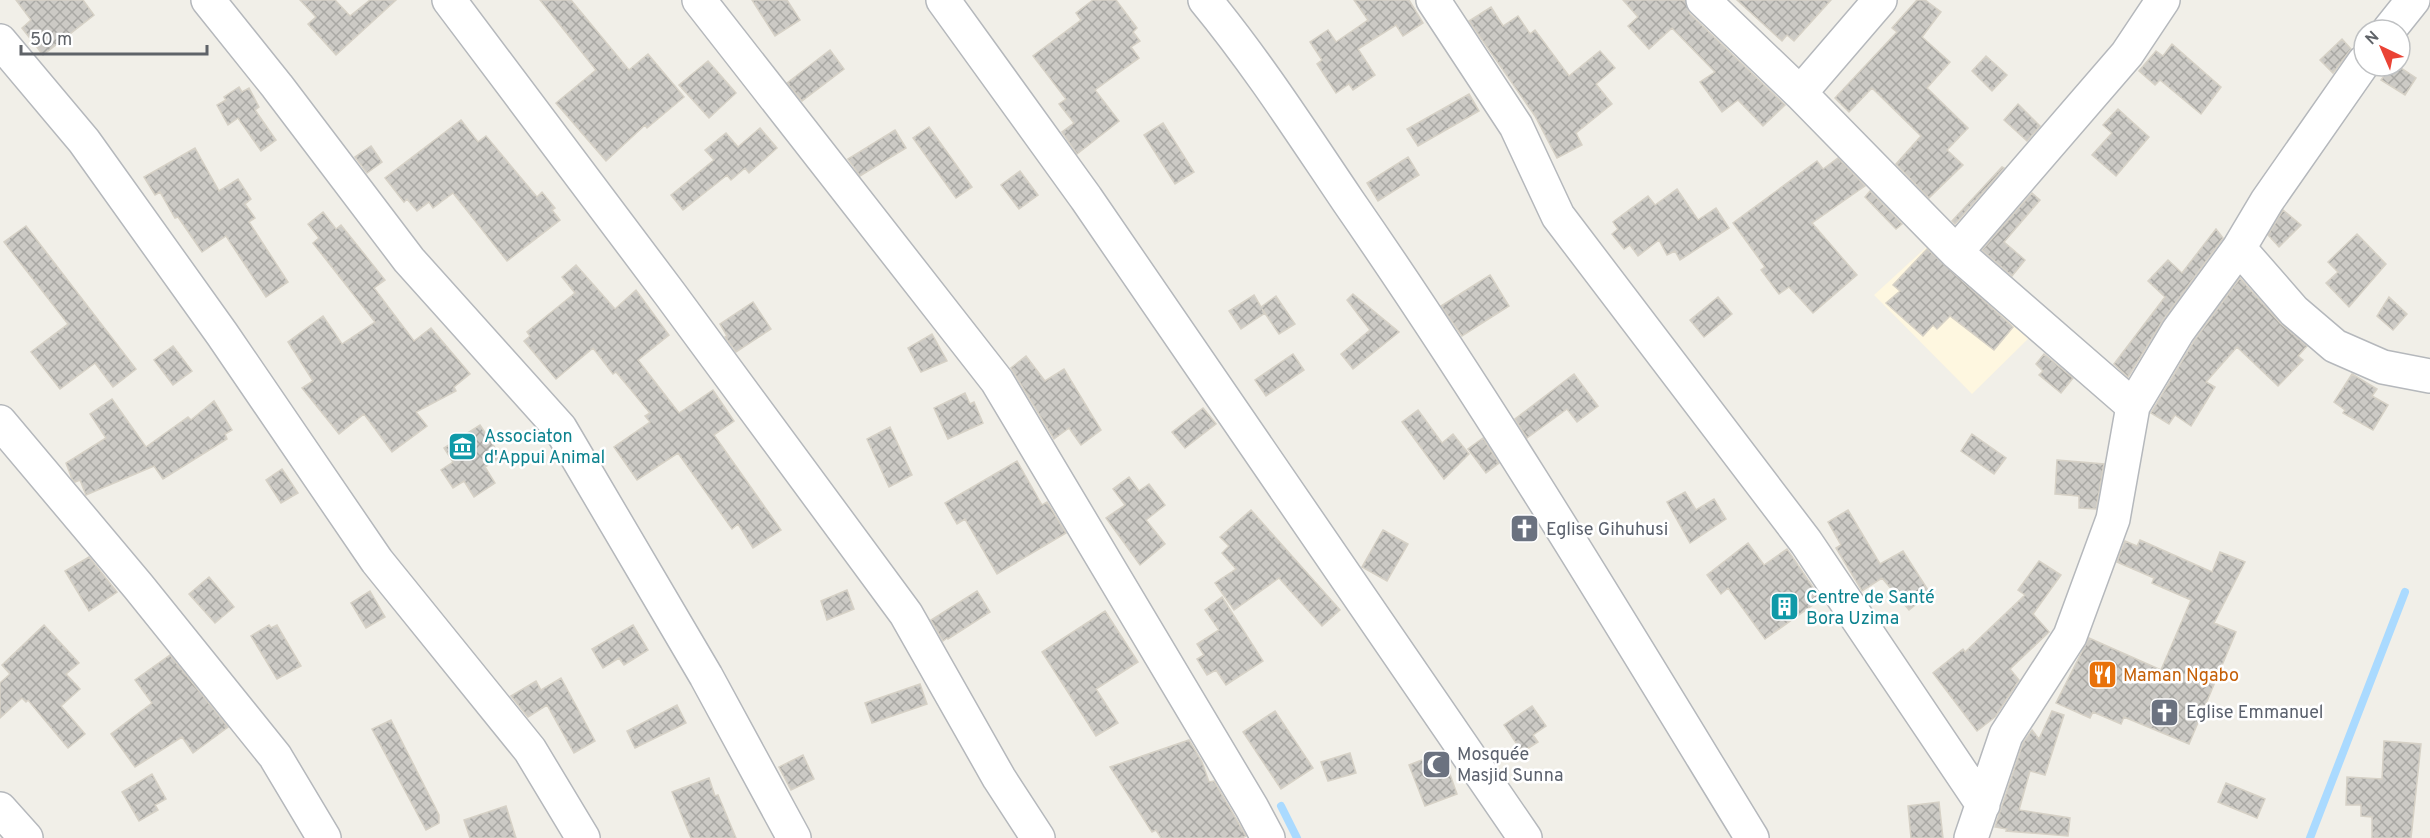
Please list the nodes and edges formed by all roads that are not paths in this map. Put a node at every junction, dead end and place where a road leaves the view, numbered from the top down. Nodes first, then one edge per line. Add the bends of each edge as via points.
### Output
1 (208, 0) edge
2 (449, 0) edge
3 (699, 0) edge
4 (943, 0) edge
5 (1205, 0) edge
6 (1433, 0) edge
7 (1703, 0) edge
8 (1880, 0) edge
9 (2163, 0) edge
10 (2413, 0) edge
11 (2399, 18) edge
12 (0, 41) edge
13 (2353, 78) edge
14 (1800, 93) junction
15 (2239, 248) junction
16 (1956, 252) junction
17 (2430, 376) edge
18 (2133, 406) junction
19 (0, 422) edge
20 (1983, 805) junction
21 (0, 809) edge
22 (26, 838) edge
23 (324, 838) edge
24 (583, 838) edge
25 (794, 838) edge
26 (1038, 838) edge
27 (1268, 838) edge
28 (1525, 838) edge
29 (1752, 838) edge
30 (1971, 838) edge

1 - 25 street via 409,260 560,428 706,676
2 - 26 street via 906,614 999,778
3 - 27 street via 997,381
4 - 28 street via 1086,198
5 - 29 street via 1407,285
6 - 20 street via 1516,126 1558,216 1806,542
7 - 14 street
8 - 14 street
9 - 16 street via 2127,54
10 - 11 street
12 - 24 street via 84,141 222,334 376,561 530,750
13 - 15 street
14 - 16 street
15 - 17 street via 2294,311 2335,346 2383,367
15 - 18 street via 2178,331
16 - 18 street
18 - 20 street via 2114,519 2070,636 2006,735
19 - 23 street via 275,756
20 - 30 street
21 - 22 street

